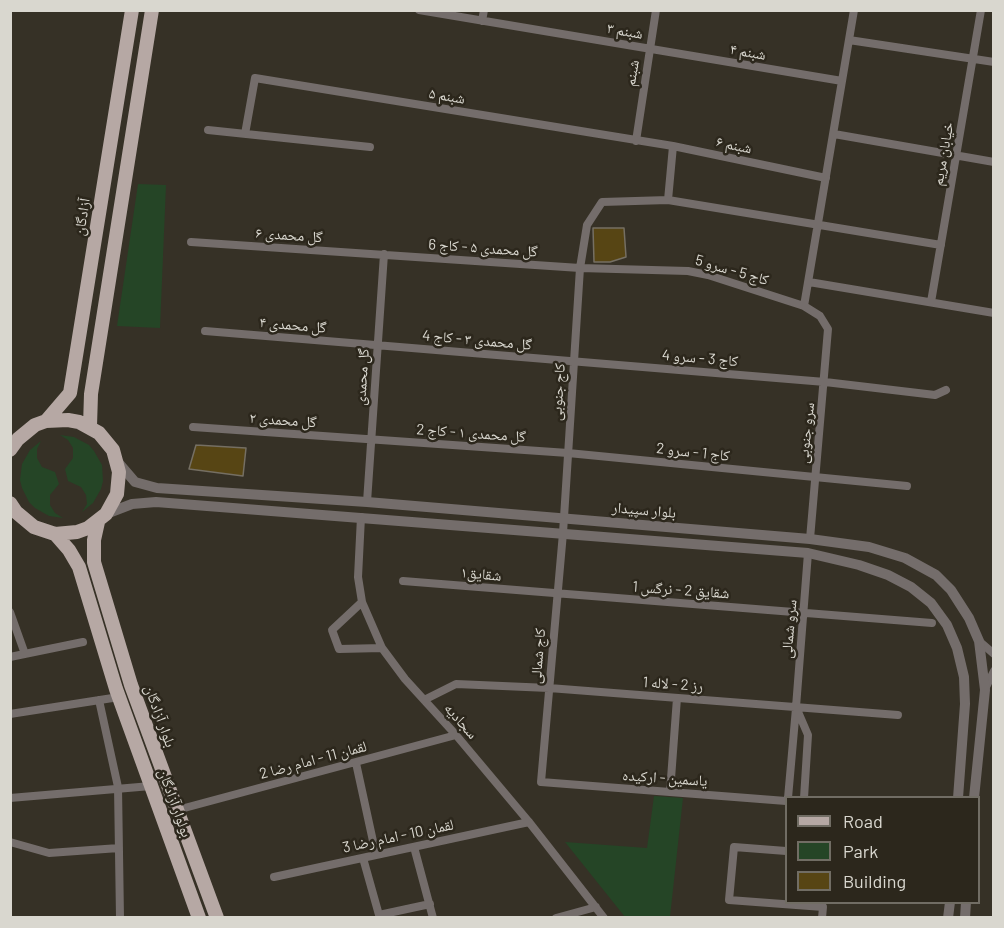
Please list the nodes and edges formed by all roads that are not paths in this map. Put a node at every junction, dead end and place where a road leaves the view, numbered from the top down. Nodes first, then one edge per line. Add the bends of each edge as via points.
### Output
1 (132, 10) edge
2 (152, 10) edge
3 (419, 10) edge
4 (484, 10) edge
5 (656, 10) edge
6 (854, 10) edge
7 (981, 10) edge
8 (482, 21) junction
9 (849, 40) junction
10 (649, 49) junction
11 (973, 59) junction
12 (993, 62) edge
13 (842, 81) junction
14 (208, 130) dead end
15 (245, 134) junction
16 (834, 134) junction
17 (636, 141) junction
18 (673, 146) junction
19 (370, 147) dead end
20 (956, 155) junction
21 (993, 162) edge
22 (826, 178) junction
23 (668, 200) junction
24 (819, 225) junction
25 (191, 242) dead end
26 (941, 245) junction
27 (384, 254) junction
28 (580, 268) junction
29 (809, 282) junction
30 (931, 302) junction
31 (804, 306) junction
32 (993, 313) edge
33 (828, 329) joint
34 (205, 331) dead end
35 (378, 345) junction
36 (574, 362) junction
37 (825, 382) junction
38 (946, 390) dead end
39 (46, 421) junction
40 (90, 426) junction
41 (193, 427) dead end
42 (371, 440) junction
43 (10, 450) edge
44 (568, 453) junction
45 (117, 461) junction
46 (815, 478) junction
47 (907, 486) dead end
48 (367, 502) junction
49 (10, 503) edge
50 (361, 517) junction
51 (102, 518) junction
52 (563, 518) junction
53 (562, 533) junction
54 (55, 534) junction
55 (810, 539) junction
56 (808, 553) junction
57 (403, 581) dead end
58 (557, 594) junction
59 (362, 602) junction
60 (10, 612) edge
61 (804, 612) junction
62 (932, 623) dead end
63 (979, 641) junction
64 (83, 642) dead end
65 (382, 648) junction
66 (25, 654) junction
67 (993, 654) edge
68 (10, 657) edge
69 (993, 671) edge
70 (549, 688) junction
71 (985, 690) junction
72 (119, 697) junction
73 (677, 698) junction
74 (99, 700) junction
75 (424, 700) junction
76 (796, 707) junction
77 (10, 714) edge
78 (898, 715) dead end
79 (456, 735) junction
80 (356, 763) junction
81 (541, 782) joint
82 (151, 786) junction
83 (118, 787) junction
84 (670, 792) junction
85 (787, 796) edge
86 (804, 796) edge
87 (958, 796) edge
88 (974, 796) edge
89 (10, 798) edge
90 (785, 799) edge
91 (177, 810) junction
92 (529, 822) junction
93 (10, 842) edge
94 (414, 847) junction
95 (119, 848) junction
96 (785, 851) edge
97 (376, 855) junction
98 (363, 858) junction
99 (274, 877) dead end
100 (785, 903) edge
101 (430, 904) junction
102 (796, 904) edge
103 (596, 907) junction
104 (120, 918) edge
105 (199, 918) edge
106 (217, 918) edge
107 (433, 918) edge
108 (556, 918) edge
109 (604, 918) edge
110 (822, 918) edge

1 - 39 main road, آزادگان via 70,393
2 - 40 main road via 91,394
3 - 8 street, شبنم ۳
4 - 8 street
5 - 10 street, شبنم
6 - 9 street
7 - 11 street, خیابان مریم
8 - 10 street, شبنم ۳
9 - 11 street
9 - 13 street
10 - 13 street, شبنم ۴
10 - 17 street, شبنم
11 - 12 street
11 - 20 street, خیابان مریم
13 - 16 street
14 - 15 street
15 - 17 street, شبنم ۵ via 255,78
15 - 19 street
16 - 20 street
16 - 22 street
17 - 18 street, شبنم ۶
18 - 22 street, شبنم ۶
18 - 23 street
20 - 21 street
20 - 26 street, خیابان مریم
22 - 24 street
23 - 24 street
23 - 28 street, کاج جنوبی via 602,202 587,225
24 - 26 street
24 - 29 street
25 - 27 street, گل محمدی ۶
26 - 30 street, خیابان مریم
27 - 28 street, گل محمدی ۵ - کاج 6
27 - 35 street, گل محمدی
28 - 31 street, کاج 5 - سرو 5 via 708,274
28 - 36 street, کاج جنوبی
29 - 30 street
29 - 31 street
30 - 32 street
31 - 33 street, کاج 5 - سرو 5 via 820,316
33 - 37 street, سرو جنوبی
34 - 35 street, گل محمدی ۴
35 - 36 street, گل محمدی ۳ - کاج 4
35 - 42 street, گل محمدی
36 - 37 street, کاج 3 - سرو 4
36 - 44 street, کاج جنوبی
37 - 38 street, کاج 3 - سرو 4 via 935,395
37 - 46 street, سرو جنوبی
39 - 40 main road via 68,420
39 - 43 main road, آزادگان via 26,431
40 - 45 main road via 107,441
41 - 42 street, گل محمدی ۲
42 - 44 street, گل محمدی ۱ - کاج 2
42 - 48 street, گل محمدی
44 - 46 street, کاج 1 - سرو 2
44 - 52 street, کاج جنوبی
45 - 48 street, بلوار سپیدار via 135,482 157,488
45 - 51 main road, بلوار آزادگان via 119,483 112,505
46 - 47 street, کاج 1 - سرو 2
46 - 55 street, سرو جنوبی
48 - 52 street, بلوار سپیدار
49 - 54 main road via 34,527
50 - 51 street, بلوار سپیدار via 156,502 132,504
50 - 53 street, بلوار سپیدار
50 - 59 street, سجادیه via 358,577
51 - 54 main road via 77,532
51 - 91 main road, بلوار آزادگان via 94,540 94,562 131,685
52 - 53 street, کاج جنوبی
52 - 55 street, بلوار سپیدار
53 - 56 street, بلوار سپیدار
53 - 58 street, کاج شمالی
54 - 72 main road, بولوار آزادگان via 78,567
55 - 63 street, بلوار سپیدار via 888,552 936,575 951,590
56 - 61 street, سرو شمالی
56 - 87 street, بلوار سپیدار via 888,574 931,603 947,625 964,677
57 - 58 street, شقایق۱
58 - 61 street, شقایق 2 - نرگس 1
58 - 70 street, کاج شمالی
59 - 65 street, سجادیه
59 - 65 street via 332,630 339,649
60 - 66 street
61 - 62 street, شقایق 2 - نرگس 1
61 - 76 street, سرو شمالی
63 - 67 street
63 - 71 street, بلوار سپیدار
64 - 66 street
65 - 75 street, سجادیه
66 - 68 street
69 - 71 street
70 - 73 street, رز 2 - لاله 1
70 - 75 street, رز 2 - لاله 1 via 456,684
70 - 81 street, کاج شمالی
71 - 88 street, بلوار سپیدار
72 - 74 street
72 - 82 main road, بولوار آزادگان
73 - 76 street, رز 2 - لاله 1
73 - 84 street
74 - 77 street
74 - 83 street
75 - 79 street, سجادیه
76 - 78 street, رز 2 - لاله 1
76 - 85 street, سرو شمالی
76 - 86 street, سرو شمالی via 808,735
79 - 80 street, لقمان 11 - امام رضا 2
79 - 92 street, سجادیه
80 - 91 street, لقمان 11 - امام رضا 2
80 - 97 street
81 - 84 street, یاسمین - ارکیده
82 - 83 street
82 - 105 main road, بولوار آزادگان
83 - 89 street
83 - 95 street
84 - 90 street, یاسمین - ارکیده
91 - 106 main road, بلوار آزادگان
92 - 94 street, لقمان 10 - امام رضا 3
92 - 103 street, سجادیه
93 - 95 street via 49,853
94 - 97 street, لقمان 10 - امام رضا 3
94 - 101 street
95 - 104 street
96 - 100 street via 734,847 729,900
97 - 98 street, لقمان 10 - امام رضا 3
98 - 99 street, لقمان 10 - امام رضا 3
98 - 101 street via 379,915
101 - 107 street
102 - 110 street via 823,908
103 - 108 street
103 - 109 street, سجادیه

